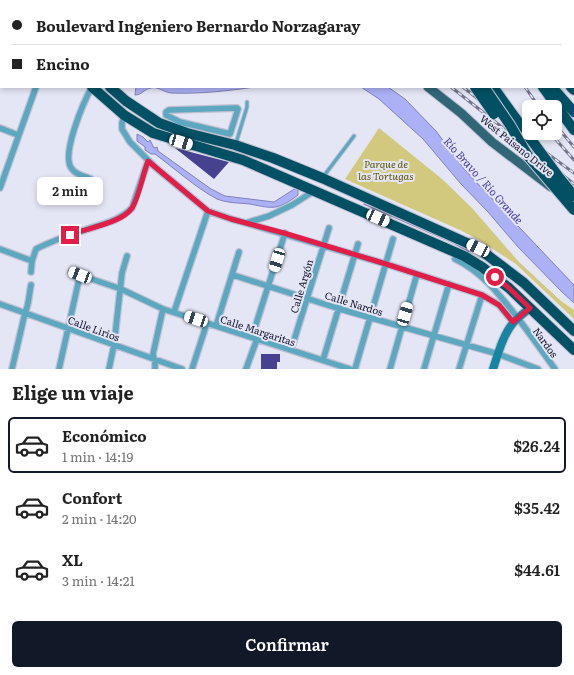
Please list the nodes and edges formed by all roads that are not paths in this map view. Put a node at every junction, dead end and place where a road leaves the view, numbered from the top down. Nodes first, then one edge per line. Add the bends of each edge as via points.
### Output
1 (36, 88) edge
2 (92, 88) edge
3 (93, 88) edge
4 (111, 88) edge
5 (429, 88) edge
6 (439, 88) edge
7 (476, 88) edge
8 (485, 88) edge
9 (494, 88) edge
10 (502, 88) edge
11 (544, 88) edge
12 (553, 88) edge
13 (247, 102) dead end
14 (238, 109) joint
15 (574, 112) edge
16 (124, 115) junction
17 (522, 125) edge
18 (522, 127) edge
19 (0, 128) edge
20 (574, 130) edge
21 (18, 135) junction
22 (354, 136) dead end
23 (212, 139) junction
24 (531, 140) edge
25 (235, 145) junction
26 (208, 149) junction
27 (528, 156) junction
28 (148, 161) junction
29 (322, 178) junction
30 (91, 179) dead end
31 (0, 187) edge
32 (314, 190) junction
33 (574, 196) edge
34 (574, 204) edge
35 (574, 210) edge
36 (208, 211) junction
37 (246, 223) junction
38 (329, 228) dead end
39 (284, 233) junction
40 (393, 239) dead end
41 (358, 244) dead end
42 (324, 245) junction
43 (0, 249) edge
44 (239, 252) dead end
45 (355, 255) junction
46 (127, 256) dead end
47 (456, 256) junction
48 (32, 261) junction
49 (386, 264) junction
50 (31, 272) dead end
51 (71, 272) dead end
52 (417, 274) junction
53 (80, 275) junction
54 (233, 275) junction
55 (449, 284) junction
56 (31, 285) dead end
57 (269, 286) junction
58 (121, 290) junction
59 (482, 295) junction
60 (307, 298) junction
61 (0, 304) edge
62 (530, 308) junction
63 (163, 309) junction
64 (340, 309) junction
65 (174, 312) junction
66 (25, 313) junction
67 (370, 317) junction
68 (515, 320) junction
69 (207, 323) junction
70 (216, 326) junction
71 (402, 327) junction
72 (69, 328) junction
73 (574, 331) edge
74 (433, 336) junction
75 (254, 338) junction
76 (114, 345) junction
77 (466, 345) junction
78 (291, 350) junction
79 (574, 350) edge
80 (498, 354) junction
81 (154, 359) junction
82 (323, 360) junction
83 (332, 366) edge
84 (528, 367) edge
85 (12, 369) edge
86 (59, 369) edge
87 (109, 369) edge
88 (155, 369) edge
89 (182, 369) edge
90 (192, 369) edge
91 (246, 369) edge
92 (350, 369) edge
93 (355, 369) edge
94 (390, 369) edge
95 (424, 369) edge
96 (459, 369) edge
97 (493, 369) edge
98 (538, 369) edge
99 (555, 369) edge

1 - 21 street
2 - 30 street via 71,138 68,153 70,168
3 - 16 highway
4 - 23 highway via 126,102 159,123
5 - 34 main road, West Paisano Drive via 492,142
6 - 33 main road, West Paisano Drive via 468,110 497,138
7 - 27 highway, bridge
8 - 27 highway, bridge
9 - 18 highway
10 - 17 highway
11 - 20 highway
12 - 15 highway
13 - 25 lane
14 - 14 street via 168,110 166,115 180,122 230,134
16 - 26 highway via 153,134 194,149
16 - 28 street via 124,133
19 - 21 street
21 - 31 street
22 - 29 lane
23 - 25 highway
23 - 26 highway
24 - 33 highway, bridge
25 - 29 highway
26 - 32 highway via 227,158 263,168
27 - 35 highway, bridge
28 - 36 street
28 - 48 street via 132,208 120,218 37,248
29 - 73 highway via 478,248 524,283
32 - 37 street via 269,216
32 - 47 highway
36 - 37 street
36 - 65 street
37 - 39 street
38 - 42 street, Calle Argón
39 - 42 street
39 - 57 street
40 - 49 street
41 - 45 street
42 - 45 street
42 - 60 street, Calle Argón
43 - 48 street
44 - 54 street
45 - 49 street
45 - 64 street
46 - 58 street
47 - 62 highway via 482,268
47 - 68 street, Nardos via 488,282
48 - 50 street
49 - 52 street
49 - 67 street
51 - 53 street, Calle Margaritas
52 - 55 street
52 - 71 street
53 - 58 street, Calle Margaritas
53 - 72 street
54 - 57 street, Calle Nardos
54 - 70 street
55 - 59 street
55 - 74 street
56 - 66 street
57 - 60 street, Calle Nardos
57 - 75 street
58 - 63 street, Calle Margaritas
58 - 76 street
59 - 68 street via 499,305
59 - 77 street
60 - 64 street, Calle Nardos
60 - 78 street, Calle Argón
61 - 66 street, Calle Lirios
62 - 68 street
62 - 79 highway
63 - 65 street, Calle Margaritas
63 - 81 street
64 - 67 street, Calle Nardos
64 - 82 street
65 - 69 street, Calle Margaritas
66 - 72 street, Calle Lirios
66 - 85 street
67 - 71 street, Calle Nardos
67 - 93 street
68 - 80 street
68 - 99 street, Nardos
69 - 70 street, Calle Margaritas
69 - 90 street
70 - 75 street, Calle Margaritas
71 - 74 street, Calle Nardos
71 - 94 street
72 - 76 street, Calle Lirios
72 - 86 street
74 - 77 street, Calle Nardos
74 - 95 street
75 - 78 street, Calle Margaritas
75 - 91 street
76 - 81 street, Calle Lirios
76 - 87 street
77 - 80 street, Calle Nardos
77 - 96 street
78 - 82 street, Calle Margaritas
80 - 84 street, Calle Nardos
80 - 97 street
81 - 88 street
81 - 89 street, Calle Lirios
82 - 83 street, Calle Margaritas
83 - 92 street, Calle Margaritas
84 - 98 street, Calle Nardos

